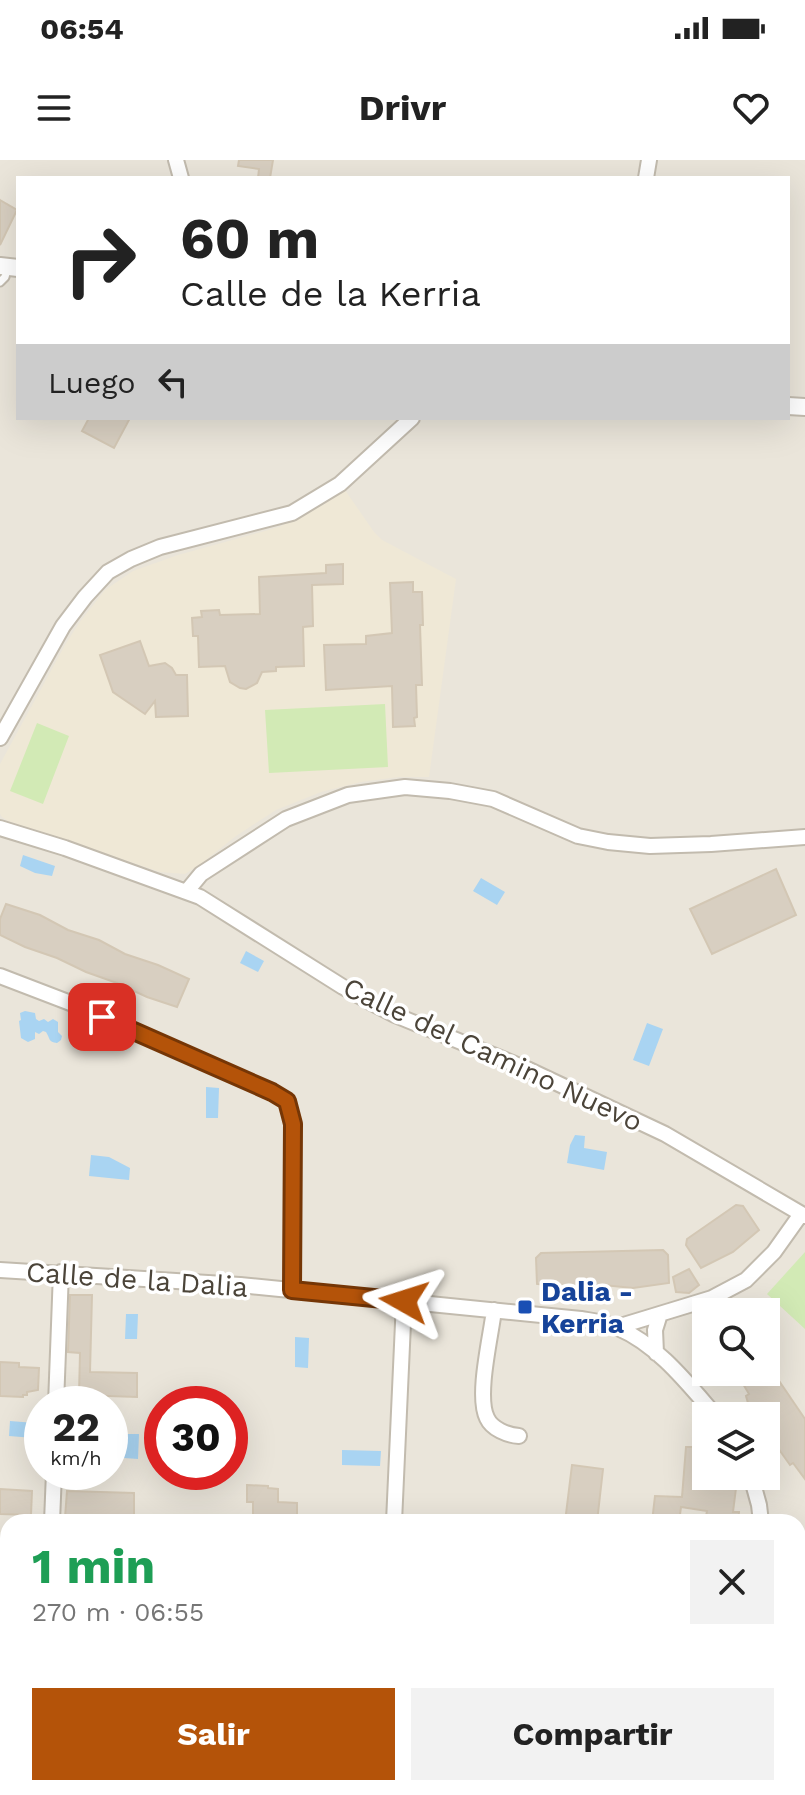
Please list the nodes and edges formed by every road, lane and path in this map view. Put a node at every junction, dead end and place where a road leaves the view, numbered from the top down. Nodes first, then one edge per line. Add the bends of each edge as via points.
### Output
1 (410, 420) edge
2 (0, 738) edge
3 (0, 828) edge
4 (805, 837) edge
5 (193, 894) junction
6 (0, 976) edge
7 (803, 1215) edge
8 (0, 1270) edge
9 (61, 1272) junction
10 (292, 1290) junction
11 (404, 1301) junction
12 (494, 1310) junction
13 (660, 1314) junction
14 (617, 1327) junction
15 (656, 1353) junction
16 (57, 1386) edge
17 (704, 1402) edge
18 (519, 1436) dead end
19 (53, 1490) edge
20 (755, 1490) edge
21 (52, 1514) edge
22 (394, 1514) edge
23 (760, 1514) edge

1 - 2 street via 340,484 292,513 160,547 108,572 58,634
3 - 5 street, Calle del Camino Nuevo
4 - 5 street via 650,846 608,842 578,836 493,799 405,787 348,795 286,819 228,855
5 - 7 street, Calle del Camino Nuevo via 370,1002 665,1134
6 - 10 street via 287,1101 293,1124
7 - 13 street via 746,1280 712,1298
8 - 9 street, Calle de la Dalia
9 - 10 street, Calle de la Dalia
9 - 16 street
10 - 11 street, Calle de la Dalia
11 - 12 street, Calle de la Dalia
11 - 22 street
12 - 14 street, Calle de la Dalia
12 - 18 street via 483,1407 492,1426
13 - 14 street
13 - 15 street
14 - 15 street, Calle de la Dalia
15 - 17 street, Calle de la Dalia
19 - 21 street
20 - 23 street

